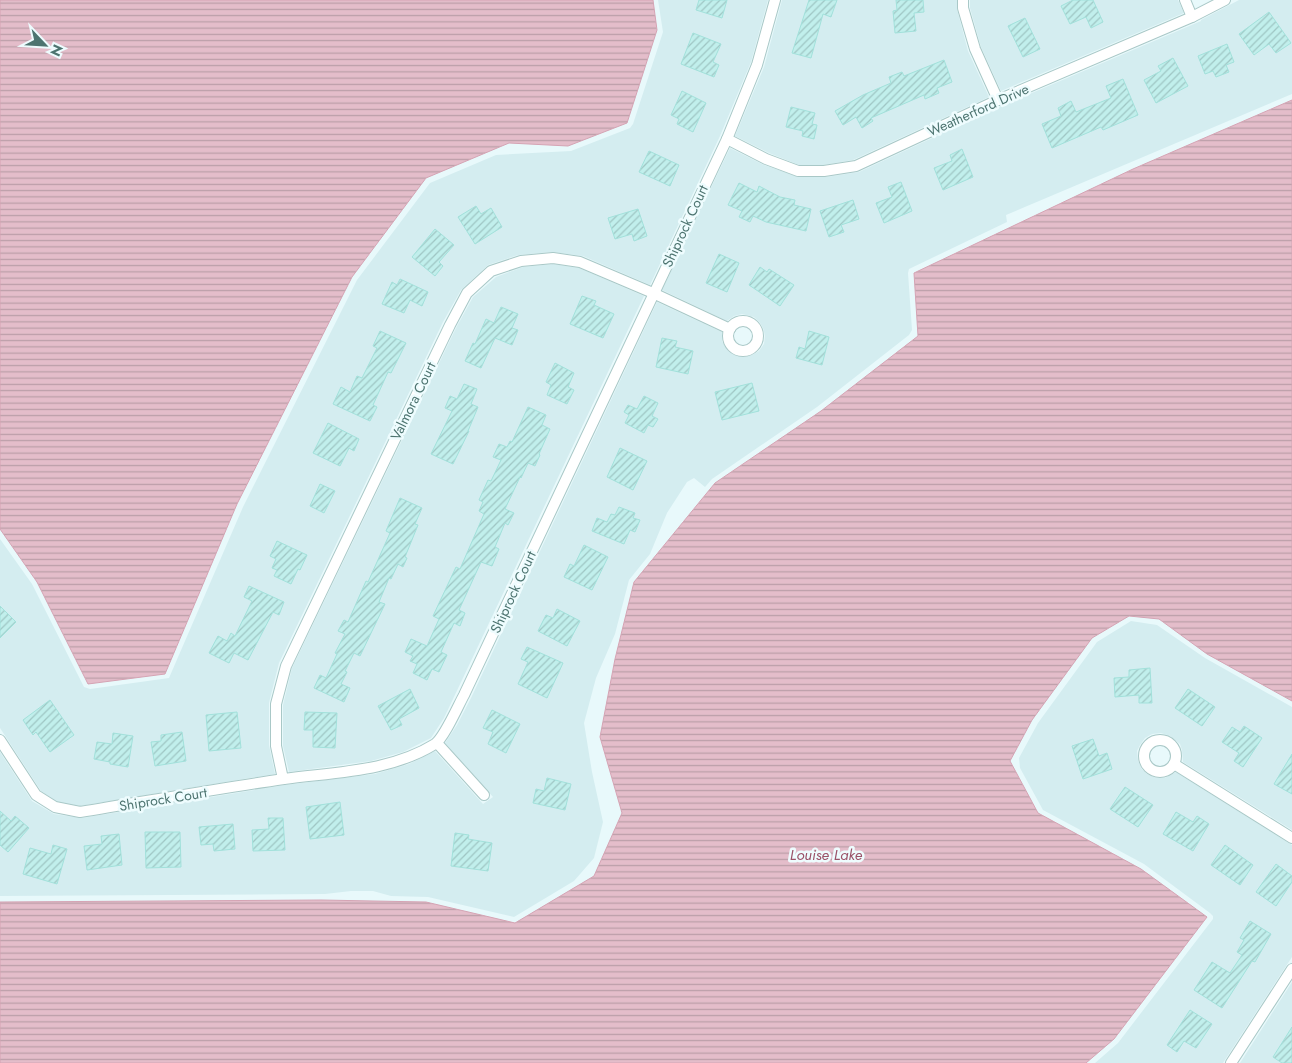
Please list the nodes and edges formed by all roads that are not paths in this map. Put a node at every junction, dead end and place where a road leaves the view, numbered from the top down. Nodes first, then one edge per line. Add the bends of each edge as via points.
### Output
1 (775, 0) edge
2 (963, 0) edge
3 (1186, 0) edge
4 (1225, 0) edge
5 (1192, 17) junction
6 (998, 100) junction
7 (727, 139) junction
8 (653, 293) junction
9 (730, 329) dead end
10 (0, 740) edge
11 (437, 743) junction
12 (1174, 764) dead end
13 (283, 779) junction
14 (484, 795) dead end
15 (1292, 838) edge
16 (1292, 970) edge
17 (1231, 1063) edge

1 - 7 street, Shiprock Court via 758,65
2 - 6 street via 975,49
3 - 5 street
4 - 5 street, Weatherford Drive
5 - 6 street, Weatherford Drive
6 - 7 street, Weatherford Drive via 856,166 824,171 798,171
7 - 8 street, Shiprock Court
8 - 9 street, Valmora Court
8 - 11 street, Shiprock Court via 464,695
8 - 13 street, Valmora Court via 580,262 553,258 521,261 491,271 467,293 286,666 276,704 276,746
10 - 13 street, Shiprock Court via 36,796 55,808 80,812
11 - 13 street, Shiprock Court via 406,758 374,768
11 - 14 street
12 - 15 street
16 - 17 street

